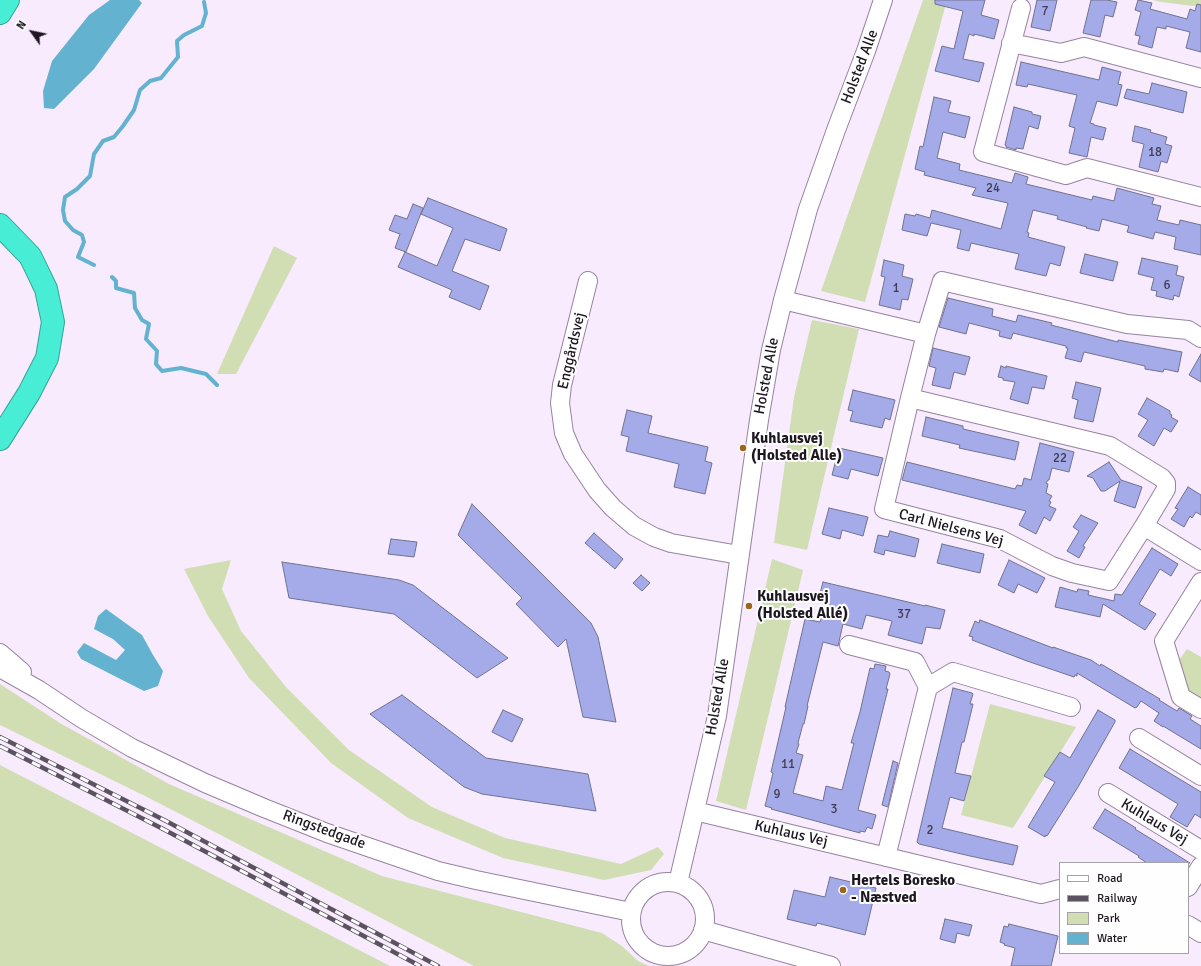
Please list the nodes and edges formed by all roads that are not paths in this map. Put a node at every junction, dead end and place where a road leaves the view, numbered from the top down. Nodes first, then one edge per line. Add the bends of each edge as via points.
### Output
1 (8, 0) edge
2 (883, 0) edge
3 (1021, 8) dead end
4 (0, 13) edge
5 (1011, 43) junction
6 (1201, 78) edge
7 (1201, 197) edge
8 (0, 225) edge
9 (0, 242) edge
10 (588, 281) dead end
11 (783, 300) junction
12 (926, 334) junction
13 (1201, 338) edge
14 (910, 398) junction
15 (0, 423) edge
16 (0, 439) edge
17 (1144, 526) junction
18 (739, 555) junction
19 (1201, 561) edge
20 (1201, 582) edge
21 (849, 645) dead end
22 (0, 653) edge
23 (0, 668) edge
24 (928, 687) junction
25 (39, 690) junction
26 (1071, 707) dead end
27 (1201, 708) edge
28 (1139, 738) dead end
29 (1201, 776) edge
30 (1108, 794) dead end
31 (695, 811) junction
32 (1201, 850) edge
33 (886, 857) junction
34 (1201, 866) edge
35 (678, 883) junction
36 (1189, 885) edge
37 (1059, 889) edge
38 (631, 912) junction
39 (1189, 926) edge
40 (703, 930) junction
41 (1201, 933) edge
42 (831, 966) edge

1 - 4 highway
2 - 11 street, Holsted Alle via 808,209
3 - 5 street
5 - 6 street via 1061,53 1084,47
5 - 7 street via 983,152 1066,175 1087,168
8 - 16 highway via 30,256 46,289 53,322 47,358
9 - 15 highway via 22,260 37,292 44,322 39,355
10 - 18 street, Enggårdsvej via 562,385 560,403 564,433 573,454 597,490 634,526 671,543
11 - 12 street
11 - 18 street, Holsted Alle via 758,420
12 - 13 street, Carl Nielsens Vej via 942,281 1127,324 1188,330
12 - 14 street, Carl Nielsens Vej
14 - 17 street, Carl Nielsens Vej via 1110,446 1166,483 1166,489
14 - 17 street, Carl Nielsens Vej via 884,509 1000,539 1052,566 1109,581
17 - 19 street
18 - 31 street, Holsted Alle via 717,716
20 - 27 street via 1164,641 1181,697
21 - 24 street via 915,662
22 - 25 street, Ringstedgade
23 - 25 street, Ringstedgade
24 - 26 street via 953,672
24 - 33 street
25 - 38 street, Ringstedgade via 96,727 155,760 246,801 327,832 438,871
28 - 29 street
30 - 32 street, Kuhlaus Vej
31 - 33 street, Kuhlaus Vej
31 - 35 street, Holsted Alle
33 - 37 street, Kuhlaus Vej via 1042,894
34 - 36 street
35 - 38 street via 666,881 643,890 635,900
35 - 40 street via 698,896 705,919
38 - 40 street via 634,936 652,953 664,956 677,955 698,942
39 - 41 street
40 - 42 street

